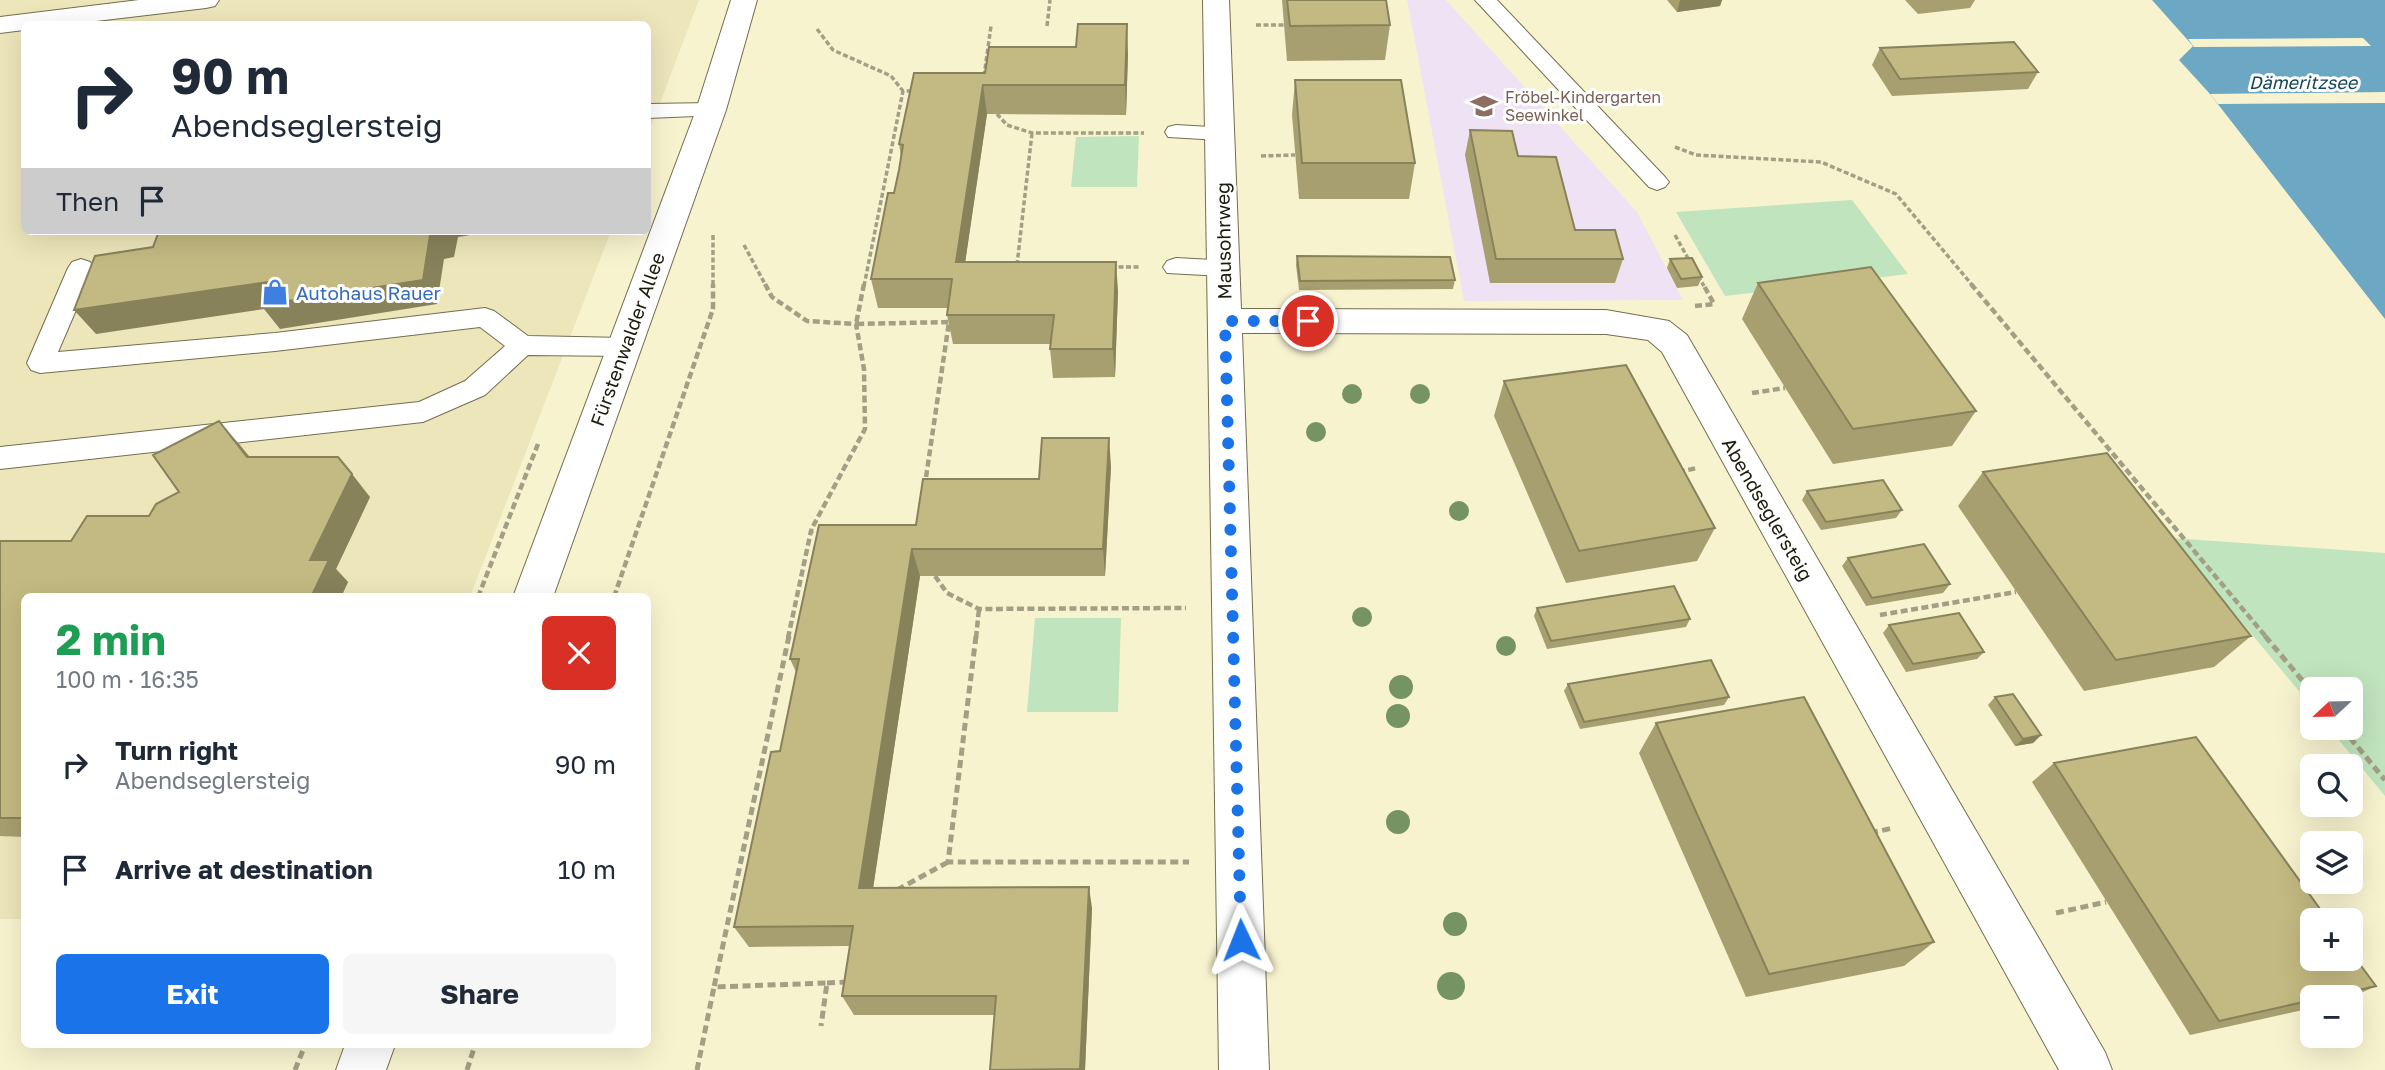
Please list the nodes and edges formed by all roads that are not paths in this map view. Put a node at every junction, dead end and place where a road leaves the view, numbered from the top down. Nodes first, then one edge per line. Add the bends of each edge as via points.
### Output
1 (206, 0) edge
2 (744, 0) edge
3 (1216, 0) edge
4 (1485, 0) edge
5 (33, 21) edge
6 (21, 22) edge
7 (0, 25) edge
8 (651, 110) edge
9 (710, 110) junction
10 (1176, 132) road end
11 (1220, 134) junction
12 (1657, 181) dead end
13 (1176, 267) road end
14 (1223, 267) junction
15 (82, 268) dead end
16 (1225, 321) junction
17 (522, 345) junction
18 (624, 347) junction
19 (0, 458) edge
20 (534, 593) edge
21 (369, 1048) edge
22 (361, 1070) edge
23 (1244, 1070) edge
24 (2087, 1070) edge

1 - 5 street
2 - 9 street, Fürstenwalder Allee
3 - 11 street, Mausohrweg
4 - 12 lane
6 - 7 street
8 - 9 lane
9 - 18 street, Fürstenwalder Allee
10 - 11 lane
11 - 14 street, Mausohrweg
13 - 14 lane
14 - 16 street, Mausohrweg
15 - 17 lane via 40,363 485,317
16 - 23 street, Mausohrweg
16 - 24 street, Abendseglersteig via 1606,322 1657,329 1675,344
17 - 18 lane
17 - 19 lane via 475,388 423,412
18 - 20 street, Fürstenwalder Allee
21 - 22 street

